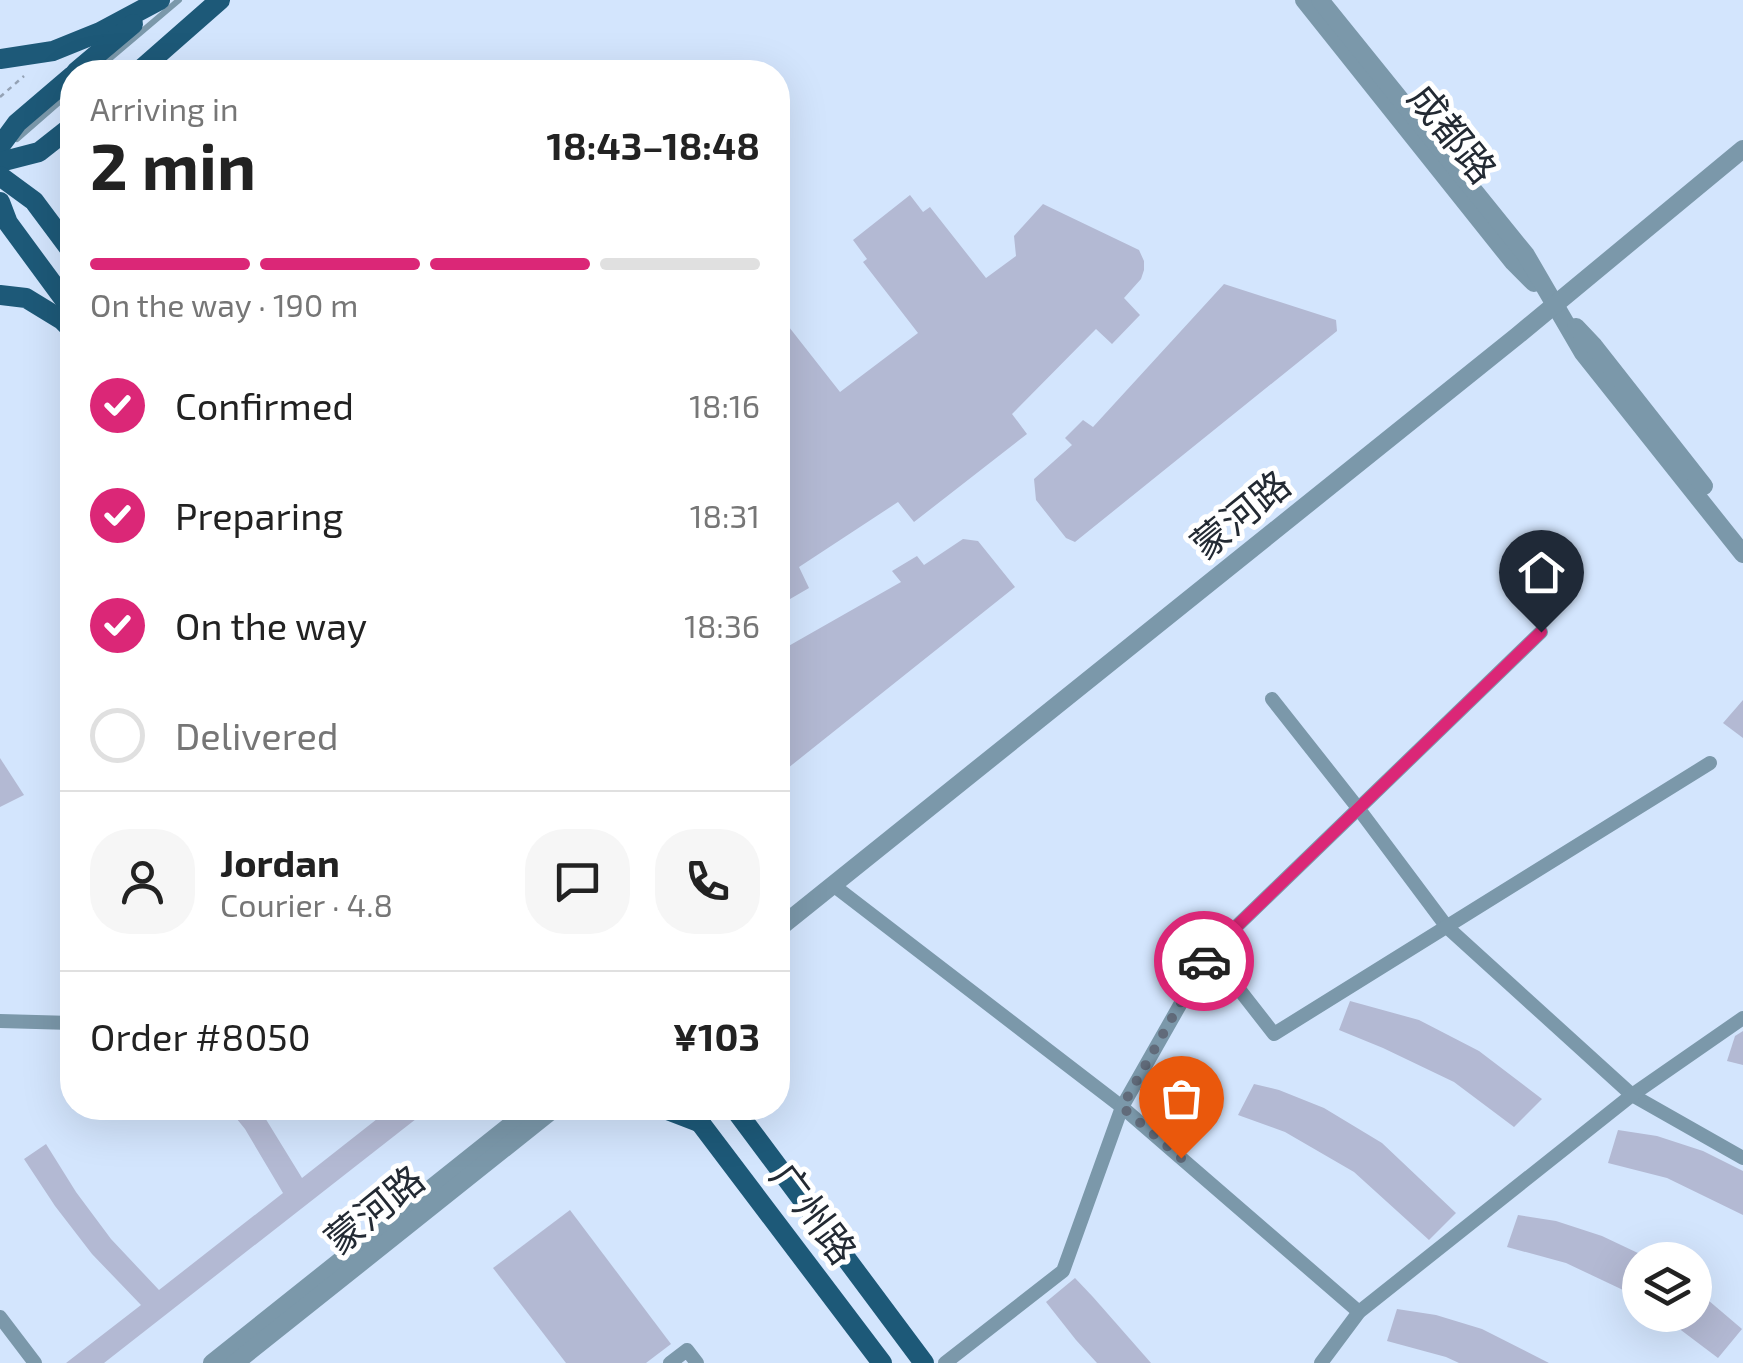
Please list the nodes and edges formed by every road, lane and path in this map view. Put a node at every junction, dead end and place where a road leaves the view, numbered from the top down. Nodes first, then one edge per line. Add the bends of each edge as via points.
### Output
1 (160, 0) edge
2 (179, 0) edge
3 (220, 0) edge
4 (1304, 0) edge
5 (1320, 0) edge
6 (0, 58) edge
7 (90, 60) edge
8 (108, 60) edge
9 (152, 60) edge
10 (60, 86) edge
11 (60, 101) edge
12 (60, 136) edge
13 (1743, 149) edge
14 (0, 150) edge
15 (0, 162) edge
16 (0, 176) edge
17 (0, 202) edge
18 (60, 236) edge
19 (0, 294) edge
20 (60, 294) edge
21 (1554, 304) junction
22 (60, 319) edge
23 (1743, 535) edge
24 (1743, 554) edge
25 (1541, 632) dead end
26 (1272, 699) dead end
27 (1710, 763) dead end
28 (1358, 808) junction
29 (833, 885) junction
30 (790, 919) edge
31 (1447, 926) junction
32 (1210, 952) junction
33 (1743, 1018) edge
34 (0, 1021) edge
35 (60, 1023) edge
36 (1632, 1095) junction
37 (1122, 1107) junction
38 (517, 1120) edge
39 (541, 1120) edge
40 (699, 1120) edge
41 (743, 1120) edge
42 (1743, 1158) edge
43 (1359, 1312) junction
44 (0, 1317) edge
45 (35, 1363) edge
46 (212, 1363) edge
47 (235, 1363) edge
48 (670, 1363) edge
49 (696, 1363) edge
50 (882, 1363) edge
51 (924, 1363) edge
52 (944, 1363) edge
53 (1321, 1363) edge

1 - 6 main road via 52,51
1 - 7 main road
2 - 8 lane
3 - 9 main road
4 - 21 street, 成都路
5 - 21 street, 成都路 via 1526,256
10 - 14 main road via 17,123
11 - 14 lane
12 - 15 main road via 40,152
13 - 21 street, 蒙河路
16 - 18 main road via 34,201
17 - 20 main road
19 - 22 main road via 26,298
21 - 23 street, 成都路
21 - 24 street, 成都路 via 1583,353
21 - 29 street, 蒙河路
25 - 28 street
26 - 28 street
27 - 31 street
28 - 31 street
28 - 32 street
29 - 30 street, 蒙河路
29 - 37 street
31 - 32 street via 1274,1034
31 - 36 street
32 - 37 street
33 - 36 street
34 - 35 street
36 - 42 street
36 - 43 street
37 - 43 street
37 - 52 street via 1063,1271
38 - 46 street, 蒙河路
39 - 47 street, 蒙河路
40 - 50 main road, 广州路
41 - 51 main road, 广州路
43 - 53 street
44 - 45 street
48 - 49 street via 687,1350

